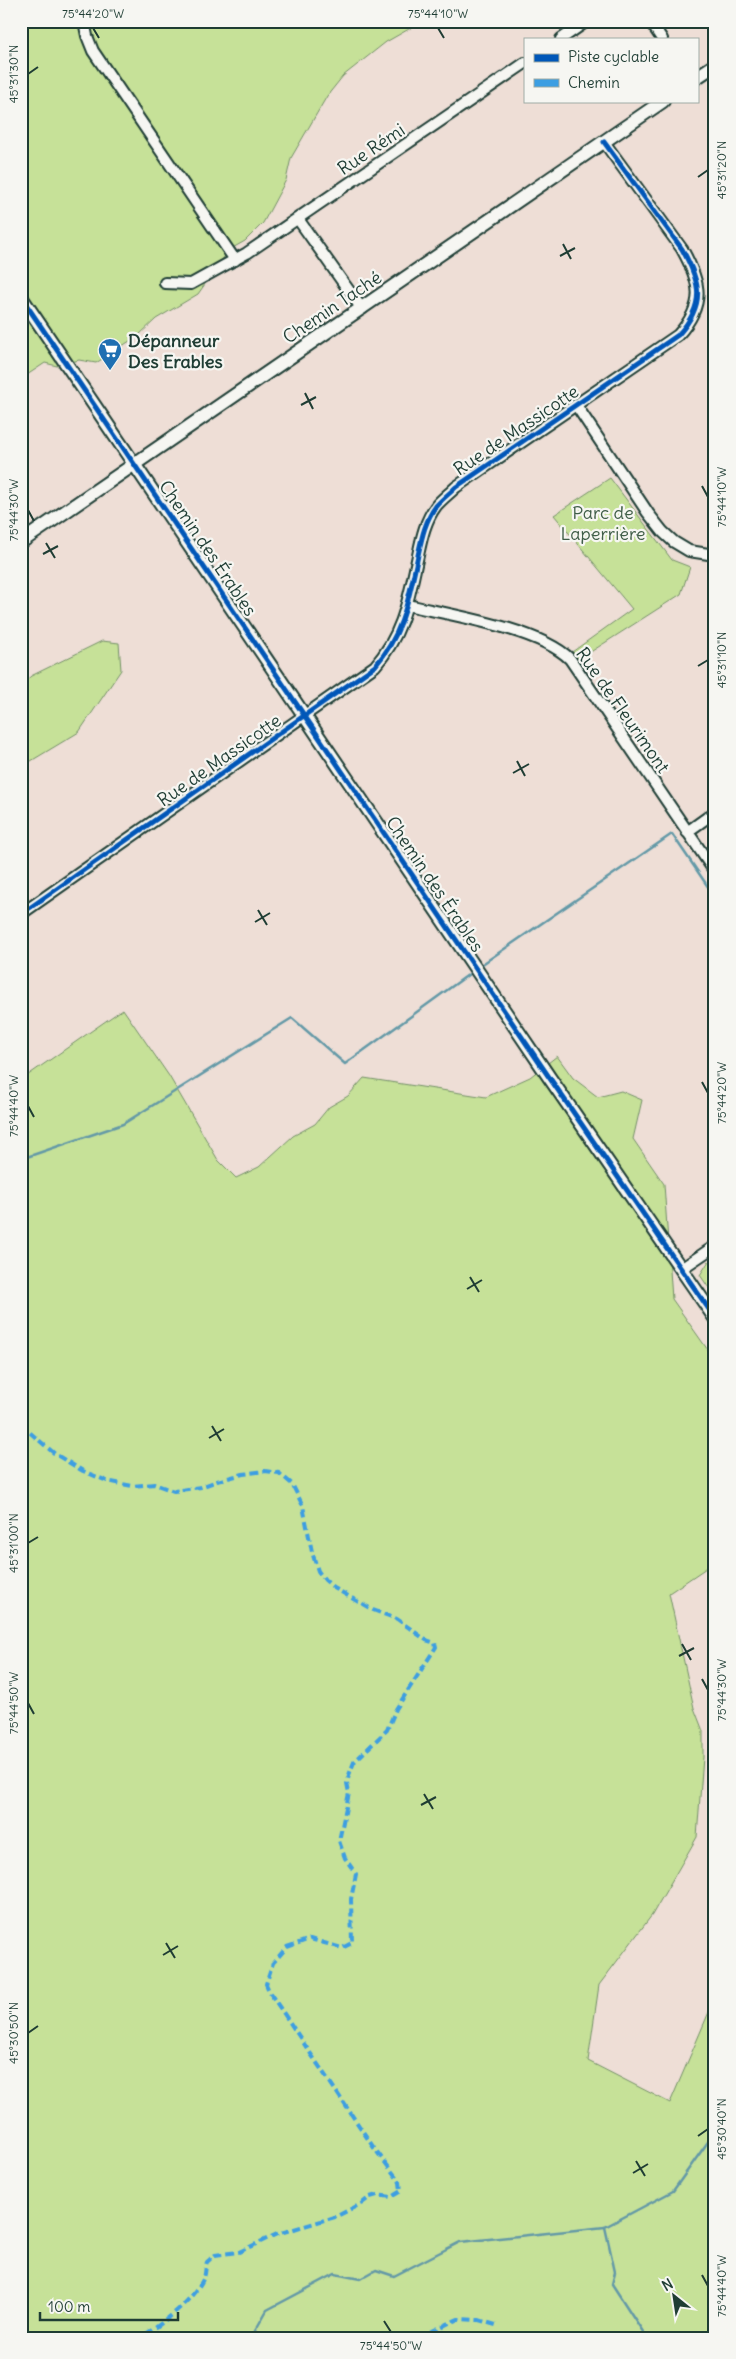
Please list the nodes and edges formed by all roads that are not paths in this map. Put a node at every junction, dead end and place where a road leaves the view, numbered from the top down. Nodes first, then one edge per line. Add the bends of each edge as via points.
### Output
1 (84, 21) edge
2 (586, 21) edge
3 (650, 21) edge
4 (562, 38) edge
5 (661, 38) edge
6 (524, 65) edge
7 (715, 65) edge
8 (698, 76) edge
9 (662, 102) edge
10 (604, 142) junction
11 (298, 218) junction
12 (235, 260) junction
13 (165, 283) dead end
14 (21, 297) edge
15 (362, 308) junction
16 (576, 405) junction
17 (135, 463) junction
18 (21, 542) edge
19 (715, 555) edge
20 (407, 605) junction
21 (305, 717) junction
22 (715, 812) edge
23 (687, 832) junction
24 (715, 872) edge
25 (21, 914) edge
26 (715, 1246) edge
27 (681, 1269) junction
28 (715, 1318) edge

1 - 12 street via 93,51
2 - 4 street
3 - 5 street
6 - 11 street, Rue Rémi
7 - 8 street
9 - 10 street, Chemin Taché
10 - 15 street, Chemin Taché
10 - 16 street, Rue de Massicotte via 682,249 698,282 698,298 694,316 678,335
11 - 12 street, Rue Rémi
11 - 15 street
12 - 13 street, Rue Rémi via 191,284
14 - 17 street, Chemin des Érables
15 - 17 street, Chemin Taché
16 - 19 street via 663,532 689,551
16 - 20 street, Rue de Massicotte via 456,488 436,506 424,530
17 - 18 street, Chemin Taché
17 - 21 street, Chemin des Érables
20 - 21 street, Rue de Massicotte via 390,649 375,666
20 - 23 street, Rue de Fleurimont via 514,631 561,649
21 - 25 street, Rue de Massicotte
21 - 27 street, Chemin des Érables
22 - 23 street
23 - 24 street, Rue de Fleurimont
26 - 27 street
27 - 28 street, Chemin des Érables

